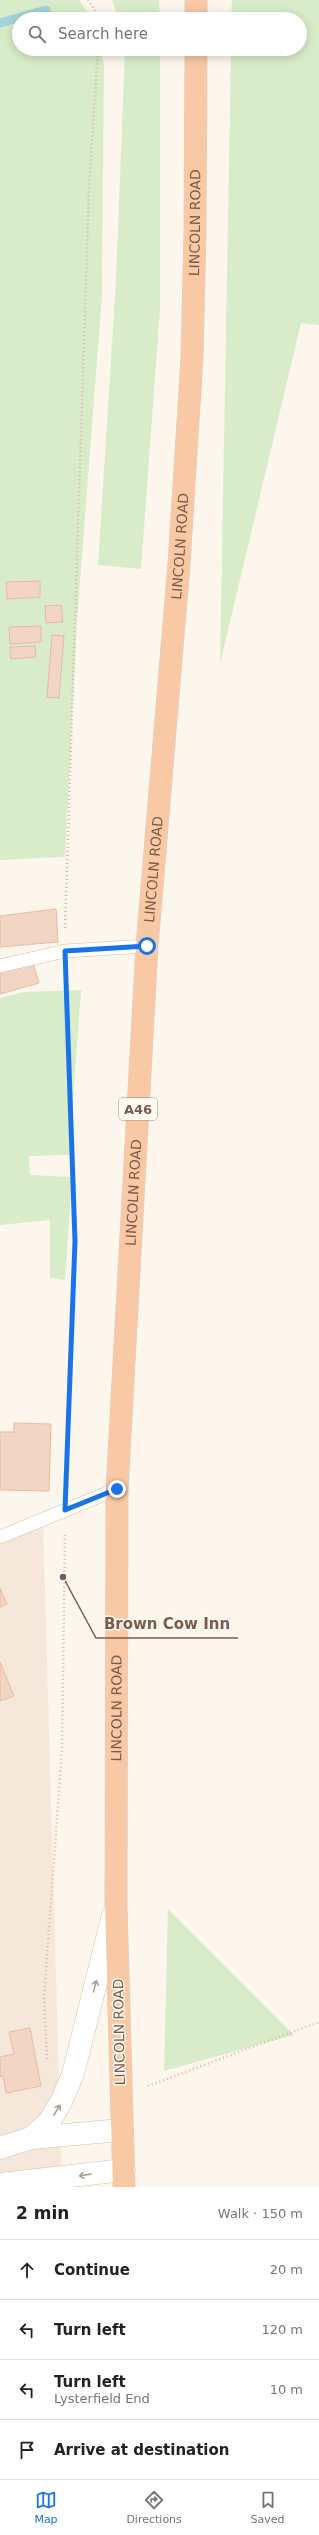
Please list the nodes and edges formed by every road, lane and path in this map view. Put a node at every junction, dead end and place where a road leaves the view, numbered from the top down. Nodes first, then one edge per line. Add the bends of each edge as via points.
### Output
1 (88, 0) edge
2 (196, 0) edge
3 (96, 12) edge
4 (196, 12) edge
5 (98, 56) edge
6 (196, 56) edge
7 (147, 946) junction
8 (65, 951) junction
9 (0, 966) edge
10 (117, 1489) junction
11 (65, 1510) junction
12 (0, 1537) edge
13 (116, 1904) junction
14 (44, 1998) dead end
15 (319, 2022) edge
16 (121, 2096) junction
17 (121, 2130) junction
18 (31, 2138) junction
19 (0, 2148) edge
20 (124, 2178) edge
21 (0, 2184) edge
22 (28, 2184) edge

1 - 3 path
2 - 4 highway
5 - 8 path via 89,195
6 - 7 highway, LINCOLN ROAD / A46 via 192,358 179,564
7 - 8 lane
7 - 10 highway, LINCOLN ROAD / A46
8 - 9 lane
8 - 11 path via 75,1241
10 - 11 lane
10 - 13 highway, LINCOLN ROAD / A46
11 - 12 lane
11 - 14 path via 62,1749
13 - 16 highway, LINCOLN ROAD / A46
18 -> 13 street via 49,2122 73,2074
15 - 16 path
16 - 17 highway, LINCOLN ROAD / A46
17 - 18 street
17 - 20 highway, LINCOLN ROAD / A46
18 - 19 street
20 -> 22 street
21 - 22 street

